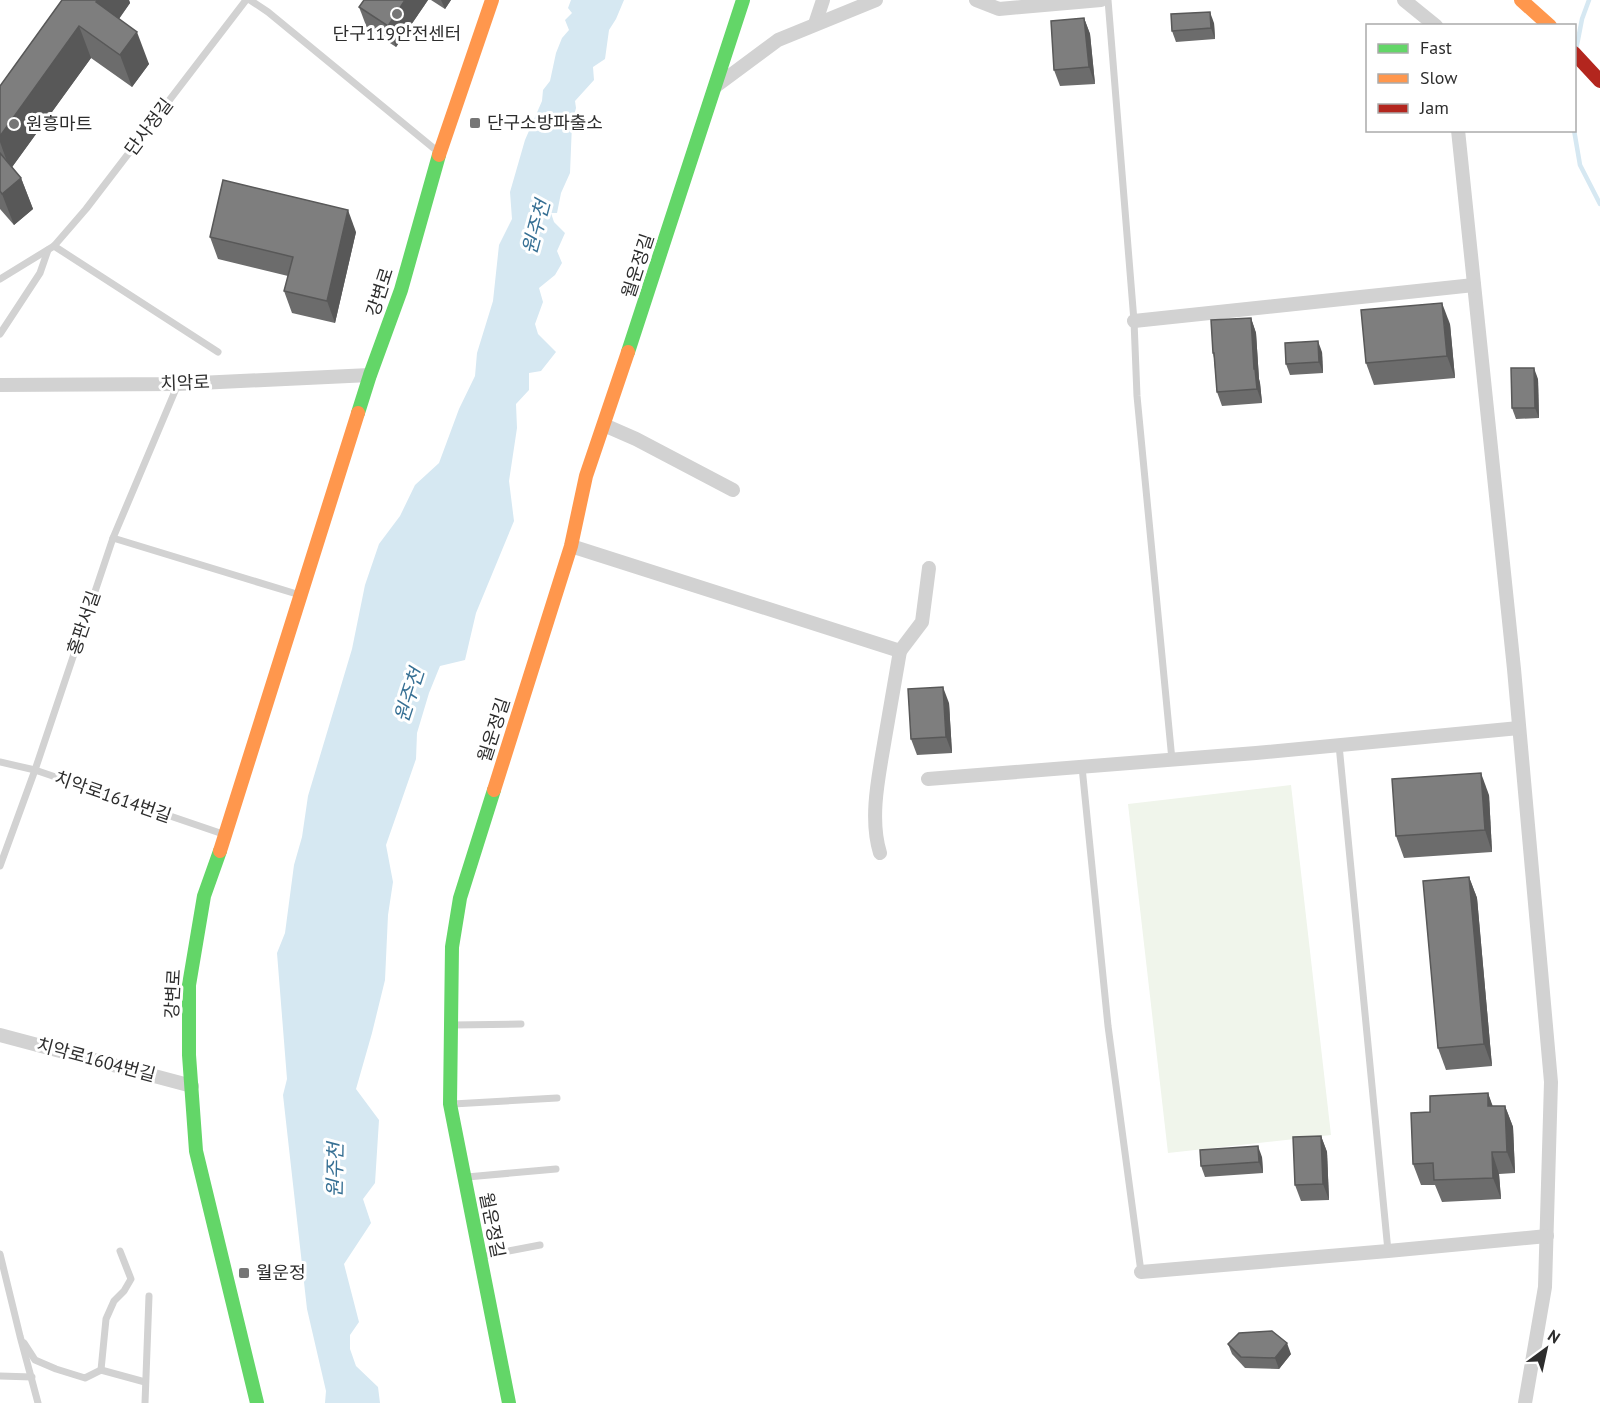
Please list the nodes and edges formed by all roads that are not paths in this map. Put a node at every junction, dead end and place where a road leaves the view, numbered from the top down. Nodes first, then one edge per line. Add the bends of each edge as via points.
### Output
1 (248, 0) edge
2 (492, 0) edge
3 (743, 0) edge
4 (823, 0) edge
5 (876, 0) edge
6 (976, 0) edge
7 (1101, 0) edge
8 (1108, 0) edge
9 (1404, 0) edge
10 (1521, 0) edge
11 (815, 24) junction
12 (1434, 24) edge
13 (1548, 24) edge
14 (1576, 54) edge
15 (1600, 81) edge
16 (716, 86) junction
17 (1458, 132) edge
18 (440, 153) junction
19 (51, 248) junction
20 (0, 279) edge
21 (1474, 285) junction
22 (1134, 321) junction
23 (0, 333) edge
24 (218, 352) dead end
25 (370, 375) junction
26 (178, 384) junction
27 (0, 385) edge
28 (604, 425) junction
29 (733, 490) dead end
30 (113, 538) junction
31 (571, 546) junction
32 (929, 568) dead end
33 (300, 596) junction
34 (900, 651) junction
35 (1519, 728) junction
36 (1339, 745) junction
37 (1172, 760) junction
38 (0, 762) edge
39 (1082, 767) junction
40 (35, 771) junction
41 (928, 779) dead end
42 (226, 835) junction
43 (880, 853) dead end
44 (0, 866) edge
45 (451, 1024) junction
46 (521, 1024) dead end
47 (0, 1035) edge
48 (192, 1086) junction
49 (557, 1098) dead end
50 (450, 1104) junction
51 (556, 1170) dead end
52 (465, 1178) junction
53 (1547, 1236) junction
54 (540, 1245) dead end
55 (120, 1251) dead end
56 (1388, 1251) junction
57 (0, 1254) edge
58 (480, 1257) junction
59 (1141, 1272) joint
60 (149, 1296) dead end
61 (20, 1336) junction
62 (101, 1370) junction
63 (0, 1376) edge
64 (32, 1377) junction
65 (145, 1382) junction
66 (38, 1403) edge
67 (145, 1403) edge
68 (257, 1403) edge
69 (509, 1403) edge
70 (1525, 1403) edge

1 - 18 lane via 268,12
1 - 19 lane, 단사정길 via 86,209
2 - 18 street, 강변로
3 - 16 street, 월운정길
4 - 11 street
5 - 11 street
6 - 7 street via 999,9
8 - 22 lane
9 - 12 street
10 - 13 street
11 - 16 street via 778,39
14 - 15 street
16 - 28 street, 월운정길
17 - 21 street
18 - 25 street, 강변로 via 400,291
19 - 20 lane, 단사정길
19 - 23 lane, 단사정길 via 40,273
19 - 24 lane
21 - 22 street
21 - 35 street
22 - 37 lane via 1137,396
25 - 26 street, 치악로
25 - 33 street, 강변로
26 - 27 street, 치악로
26 - 30 lane, 홍판서길
28 - 29 street
28 - 31 street, 월운정길 via 586,476
30 - 33 lane
30 - 40 lane, 홍판서길
31 - 34 street
31 - 45 street, 월운정길 via 460,898 452,947
32 - 34 street via 922,622
33 - 42 street, 강변로
34 - 43 street via 876,806
35 - 36 street
35 - 53 street via 1551,1082
36 - 37 street
36 - 56 lane
37 - 39 street
38 - 40 lane, 치악로1614번길
39 - 41 street
39 - 59 lane via 1108,1026
40 - 42 lane, 치악로1614번길
40 - 44 lane, 홍판서길
42 - 48 street, 강변로 via 204,896 189,985
45 - 46 lane
45 - 50 street, 월운정길
47 - 48 street, 치악로1604번길
48 - 68 street, 강변로 via 196,1151
49 - 50 lane
50 - 52 street, 월운정길
51 - 52 lane
52 - 58 street, 월운정길
53 - 56 street
53 - 70 street via 1545,1287
54 - 58 lane
55 - 62 lane via 131,1279 106,1319
56 - 59 street
57 - 61 lane
58 - 69 street, 월운정길
60 - 65 lane
61 - 62 lane via 35,1360 56,1369 85,1377
61 - 64 lane
62 - 65 lane
63 - 64 lane
64 - 66 lane
65 - 67 lane

